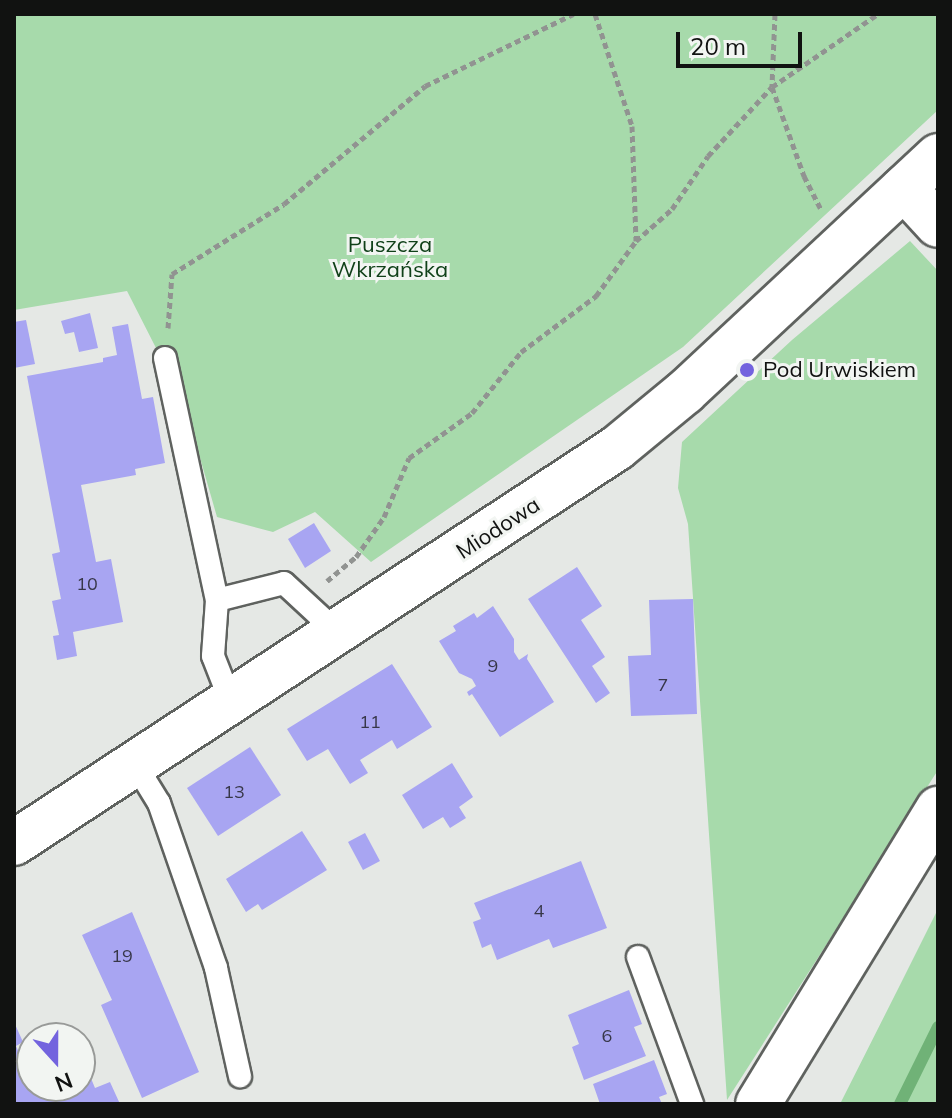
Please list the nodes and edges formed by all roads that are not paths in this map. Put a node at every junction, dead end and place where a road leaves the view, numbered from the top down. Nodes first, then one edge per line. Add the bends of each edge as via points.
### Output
1 (938, 156) edge
2 (904, 188) junction
3 (938, 225) edge
4 (165, 358) road end
5 (217, 600) junction
6 (337, 632) junction
7 (231, 702) junction
8 (135, 764) junction
9 (938, 809) edge
10 (14, 843) edge
11 (638, 957) dead end
12 (240, 1076) dead end
13 (692, 1104) edge
14 (758, 1104) edge

1 - 2 street, Miodowa
2 - 3 street
2 - 6 street, Miodowa via 644,428
4 - 5 lane
5 - 6 lane via 284,583
5 - 7 lane via 213,656
6 - 7 street, Miodowa
7 - 8 street, Miodowa
8 - 10 street, Miodowa
8 - 12 lane via 159,803 216,968
9 - 14 street
11 - 13 lane

